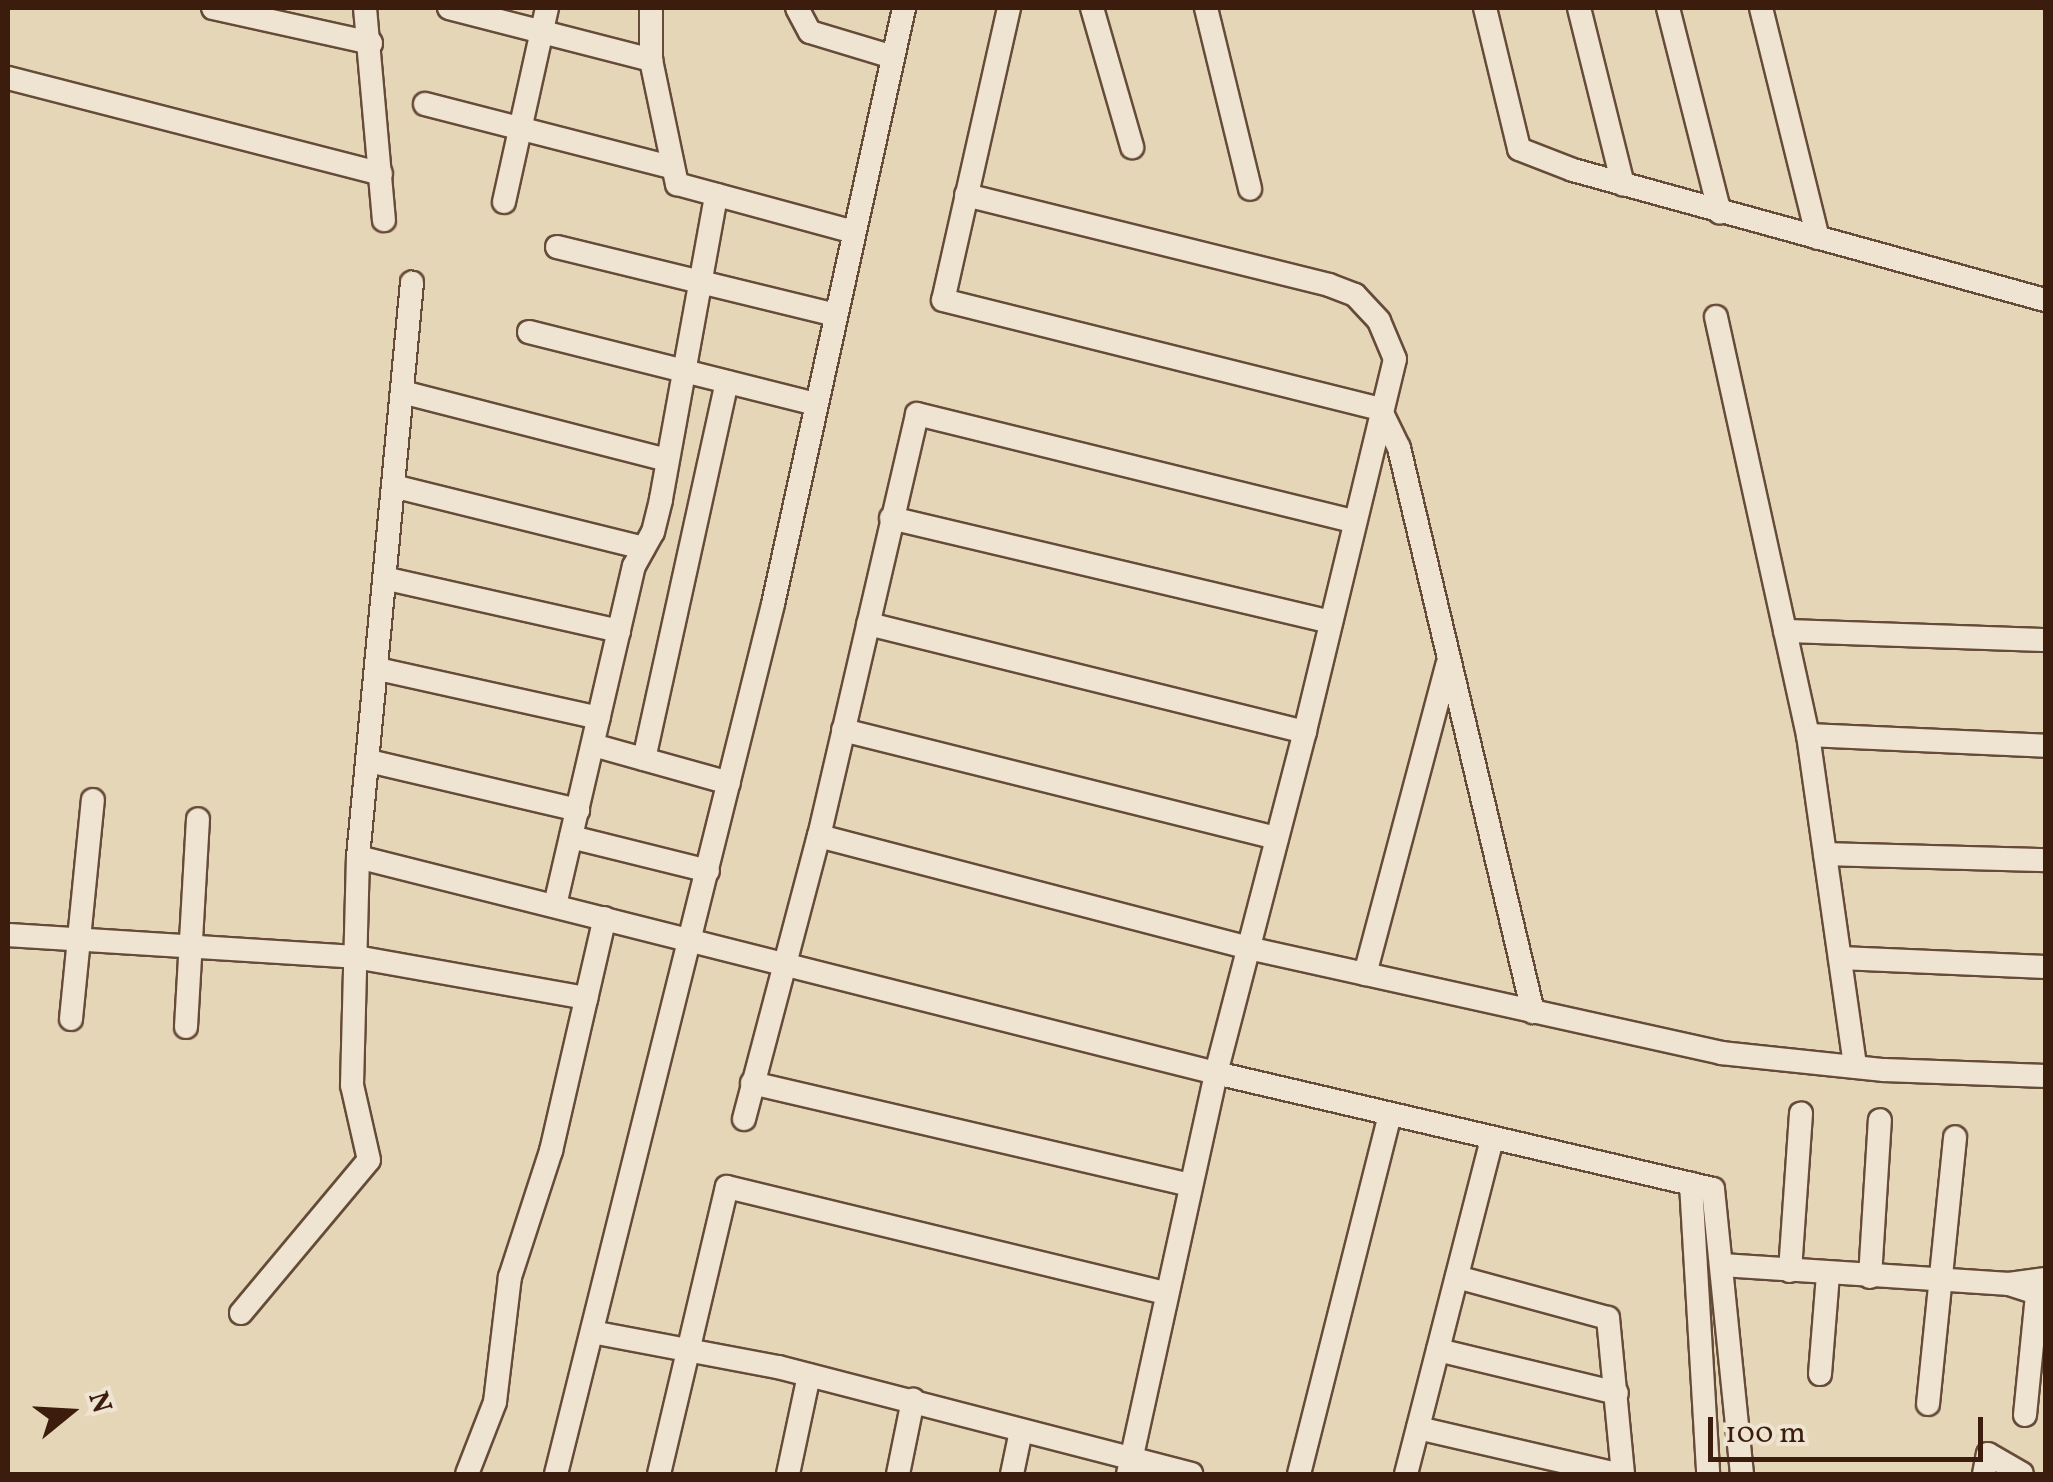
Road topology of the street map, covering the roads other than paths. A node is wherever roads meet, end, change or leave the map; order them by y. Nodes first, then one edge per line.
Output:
1 (213, 8) edge
2 (366, 8) edge
3 (449, 8) edge
4 (548, 8) edge
5 (651, 8) edge
6 (797, 8) edge
7 (816, 8) edge
8 (904, 8) edge
9 (1009, 8) edge
10 (1092, 8) edge
11 (1206, 8) edge
12 (1487, 8) edge
13 (1579, 8) edge
14 (1668, 8) edge
15 (1761, 8) edge
16 (542, 32) junction
17 (810, 32) junction
18 (371, 43) junction
19 (893, 57) junction
20 (651, 60) junction
21 (8, 78) edge
22 (425, 104) dead end
23 (520, 128) junction
24 (1132, 147) dead end
25 (670, 167) junction
26 (381, 174) junction
27 (1623, 184) junction
28 (1250, 188) dead end
29 (716, 195) junction
30 (966, 195) junction
31 (504, 202) dead end
32 (1720, 212) junction
33 (384, 220) dead end
34 (854, 232) junction
35 (1818, 238) junction
36 (556, 247) dead end
37 (412, 283) dead end
38 (698, 284) junction
39 (2046, 300) edge
40 (836, 315) junction
41 (1716, 316) dead end
42 (529, 332) dead end
43 (682, 371) junction
44 (726, 382) junction
45 (406, 393) junction
46 (816, 404) junction
47 (1380, 409) junction
48 (667, 460) junction
49 (397, 487) junction
50 (891, 518) junction
51 (1354, 520) junction
52 (644, 548) junction
53 (388, 578) junction
54 (1332, 622) junction
55 (868, 624) junction
56 (619, 631) junction
57 (1785, 631) junction
58 (2046, 640) edge
59 (1448, 661) junction
60 (378, 669) junction
61 (599, 718) junction
62 (843, 730) junction
63 (1304, 732) junction
64 (1808, 735) junction
65 (592, 745) junction
66 (2046, 746) edge
67 (644, 759) junction
68 (369, 761) junction
69 (730, 783) junction
70 (93, 800) dead end
71 (578, 810) junction
72 (198, 818) dead end
73 (819, 836) junction
74 (571, 838) junction
75 (1277, 838) junction
76 (1825, 854) junction
77 (358, 857) junction
78 (2046, 860) edge
79 (708, 870) junction
80 (555, 905) junction
81 (605, 918) junction
82 (8, 935) edge
83 (692, 940) junction
84 (78, 941) junction
85 (191, 947) junction
86 (1248, 948) junction
87 (356, 957) junction
88 (1840, 958) junction
89 (785, 963) junction
90 (2046, 966) edge
91 (1365, 974) junction
92 (586, 998) junction
93 (1534, 1012) junction
94 (71, 1019) dead end
95 (186, 1027) dead end
96 (1856, 1067) junction
97 (1216, 1073) junction
98 (2046, 1076) edge
99 (752, 1084) junction
100 (1800, 1113) dead end
101 (1390, 1114) junction
102 (744, 1119) dead end
103 (1880, 1120) dead end
104 (1955, 1137) dead end
105 (1492, 1138) junction
106 (1691, 1184) junction
107 (1190, 1185) junction
108 (1722, 1264) junction
109 (1790, 1270) junction
110 (1828, 1274) junction
111 (1457, 1276) junction
112 (1870, 1277) junction
113 (1942, 1281) junction
114 (2043, 1290) edge
115 (1165, 1292) junction
116 (242, 1313) dead end
117 (592, 1332) junction
118 (1438, 1350) junction
119 (688, 1352) junction
120 (1820, 1374) dead end
121 (809, 1375) junction
122 (1617, 1393) junction
123 (913, 1400) junction
124 (1928, 1404) dead end
125 (2025, 1415) dead end
126 (1418, 1428) junction
127 (1021, 1430) junction
128 (1129, 1468) edge
129 (467, 1474) edge
130 (556, 1474) edge
131 (659, 1474) edge
132 (788, 1474) edge
133 (898, 1474) edge
134 (1012, 1474) edge
135 (1191, 1474) edge
136 (1300, 1474) edge
137 (1406, 1474) edge
138 (1621, 1474) edge
139 (1708, 1474) edge
140 (1742, 1474) edge
141 (1984, 1474) edge
142 (2022, 1474) edge

1 - 18 street
2 - 18 street
3 - 16 street
4 - 16 street
5 - 20 street
6 - 17 street
7 - 17 street
8 - 19 street
9 - 30 street
10 - 24 street
11 - 28 street
12 - 27 street
13 - 27 street
14 - 32 street
15 - 35 street
16 - 20 street
16 - 23 street
17 - 19 street
18 - 26 street
19 - 34 street
20 - 25 street
21 - 26 street
22 - 23 street
23 - 25 street
23 - 31 street
25 - 29 street
26 - 33 street
27 - 32 street
29 - 34 street
29 - 38 street
30 - 47 street
30 - 47 street
32 - 35 street
34 - 40 street
35 - 39 street
36 - 38 street
37 - 45 street
38 - 40 street
38 - 43 street
40 - 46 street
41 - 57 street
42 - 43 street
43 - 44 street
43 - 48 street
44 - 46 street
44 - 67 street
45 - 48 street
45 - 49 street
46 - 69 street
47 - 51 street
47 - 59 street
48 - 52 street
49 - 52 street
49 - 53 street
50 - 51 street
50 - 54 street
50 - 55 street
51 - 54 street
52 - 56 street
53 - 56 street
53 - 60 street
54 - 63 street
55 - 62 street
55 - 63 street
56 - 61 street
57 - 58 street
57 - 64 street
59 - 91 street
59 - 93 street
60 - 61 street
60 - 68 street
61 - 65 street
62 - 73 street
62 - 75 street
63 - 75 street
64 - 66 street
64 - 76 street
65 - 67 street
65 - 71 street
67 - 69 street
68 - 71 street
68 - 77 street
69 - 79 street
70 - 84 street
71 - 74 street
72 - 85 street
73 - 86 street
73 - 89 street
74 - 79 street
74 - 80 street
75 - 86 street
76 - 78 street
76 - 88 street
77 - 80 street
77 - 87 street
79 - 83 street
80 - 81 street
81 - 83 street
81 - 92 street
82 - 84 street
83 - 89 street
83 - 117 street
84 - 85 street
84 - 94 street
85 - 87 street
85 - 95 street
86 - 91 street
86 - 97 street
87 - 92 street
87 - 116 street
88 - 90 street
88 - 96 street
89 - 97 street
89 - 99 street
91 - 93 street
92 - 129 street
93 - 96 street
96 - 98 street
97 - 101 street
97 - 107 street
99 - 102 street
99 - 107 street
100 - 109 street
101 - 105 street
101 - 136 street
103 - 112 street
104 - 113 street
105 - 106 street
105 - 111 street
106 - 108 street
106 - 139 street
107 - 115 street
108 - 109 street
108 - 140 street
109 - 110 street
110 - 112 street
110 - 120 street
111 - 118 street
111 - 122 street
112 - 113 street
113 - 114 street
113 - 124 street
114 - 125 street
115 - 119 street
115 - 128 street
117 - 119 street
117 - 130 street
118 - 122 street
118 - 126 street
119 - 121 street
119 - 131 street
121 - 123 street
121 - 132 street
122 - 138 street
123 - 127 street
123 - 133 street
126 - 137 street
126 - 138 street
127 - 128 street
127 - 134 street
128 - 135 street
141 - 142 street

